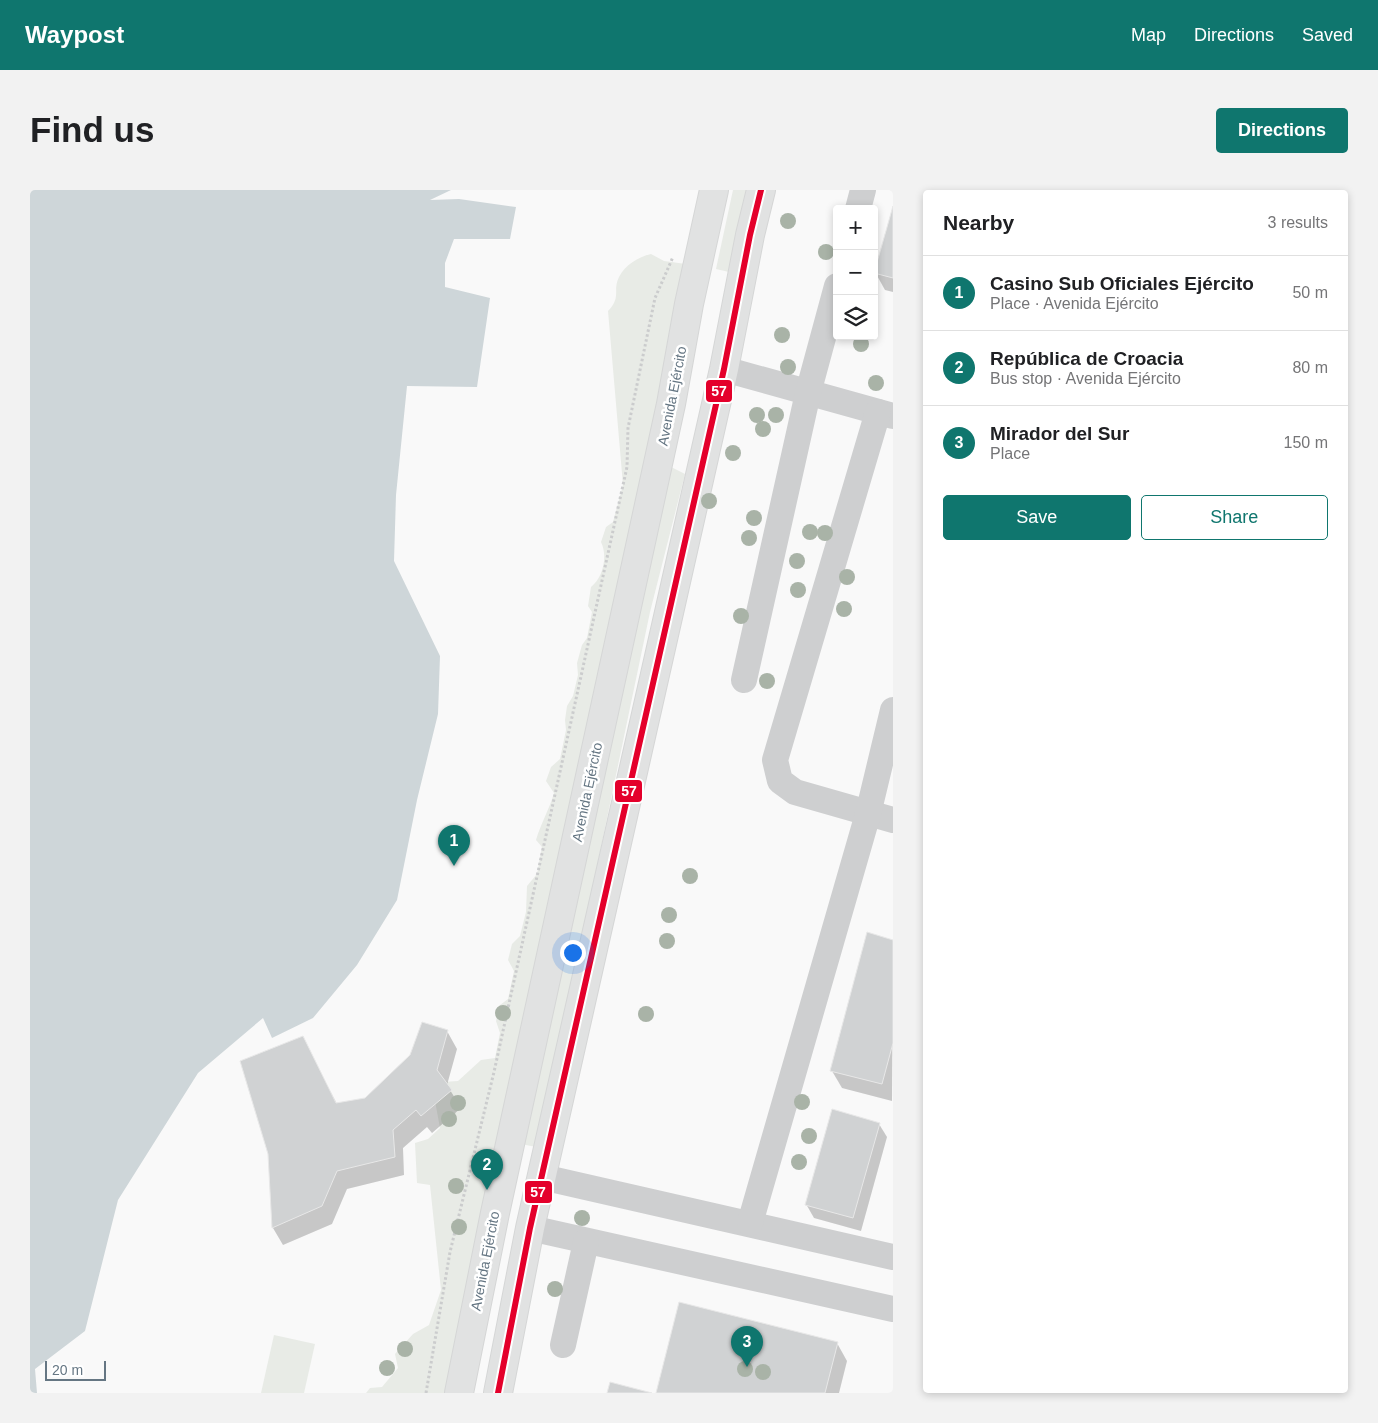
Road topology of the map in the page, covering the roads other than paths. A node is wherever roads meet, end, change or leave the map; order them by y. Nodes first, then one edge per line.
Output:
1 (714, 190) edge
2 (761, 190) edge
3 (863, 190) edge
4 (859, 205) edge
5 (835, 295) edge
6 (724, 369) junction
7 (808, 394) junction
8 (885, 414) edge
9 (744, 680) dead end
10 (893, 710) edge
11 (868, 814) junction
12 (893, 820) edge
13 (542, 1176) junction
14 (750, 1223) junction
15 (530, 1228) junction
16 (586, 1242) junction
17 (893, 1257) edge
18 (893, 1309) edge
19 (563, 1345) dead end
20 (459, 1392) edge
21 (498, 1393) edge

1 - 20 highway, Avenida Ejército
2 - 6 highway
3 - 4 lane
5 - 7 lane
6 - 7 lane
6 - 13 highway
7 - 8 lane
7 - 9 lane
8 - 11 lane
10 - 11 lane
11 - 12 lane
11 - 14 lane
13 - 14 lane
13 - 15 highway
14 - 17 lane
15 - 16 lane
15 - 21 highway
16 - 18 lane
16 - 19 lane

